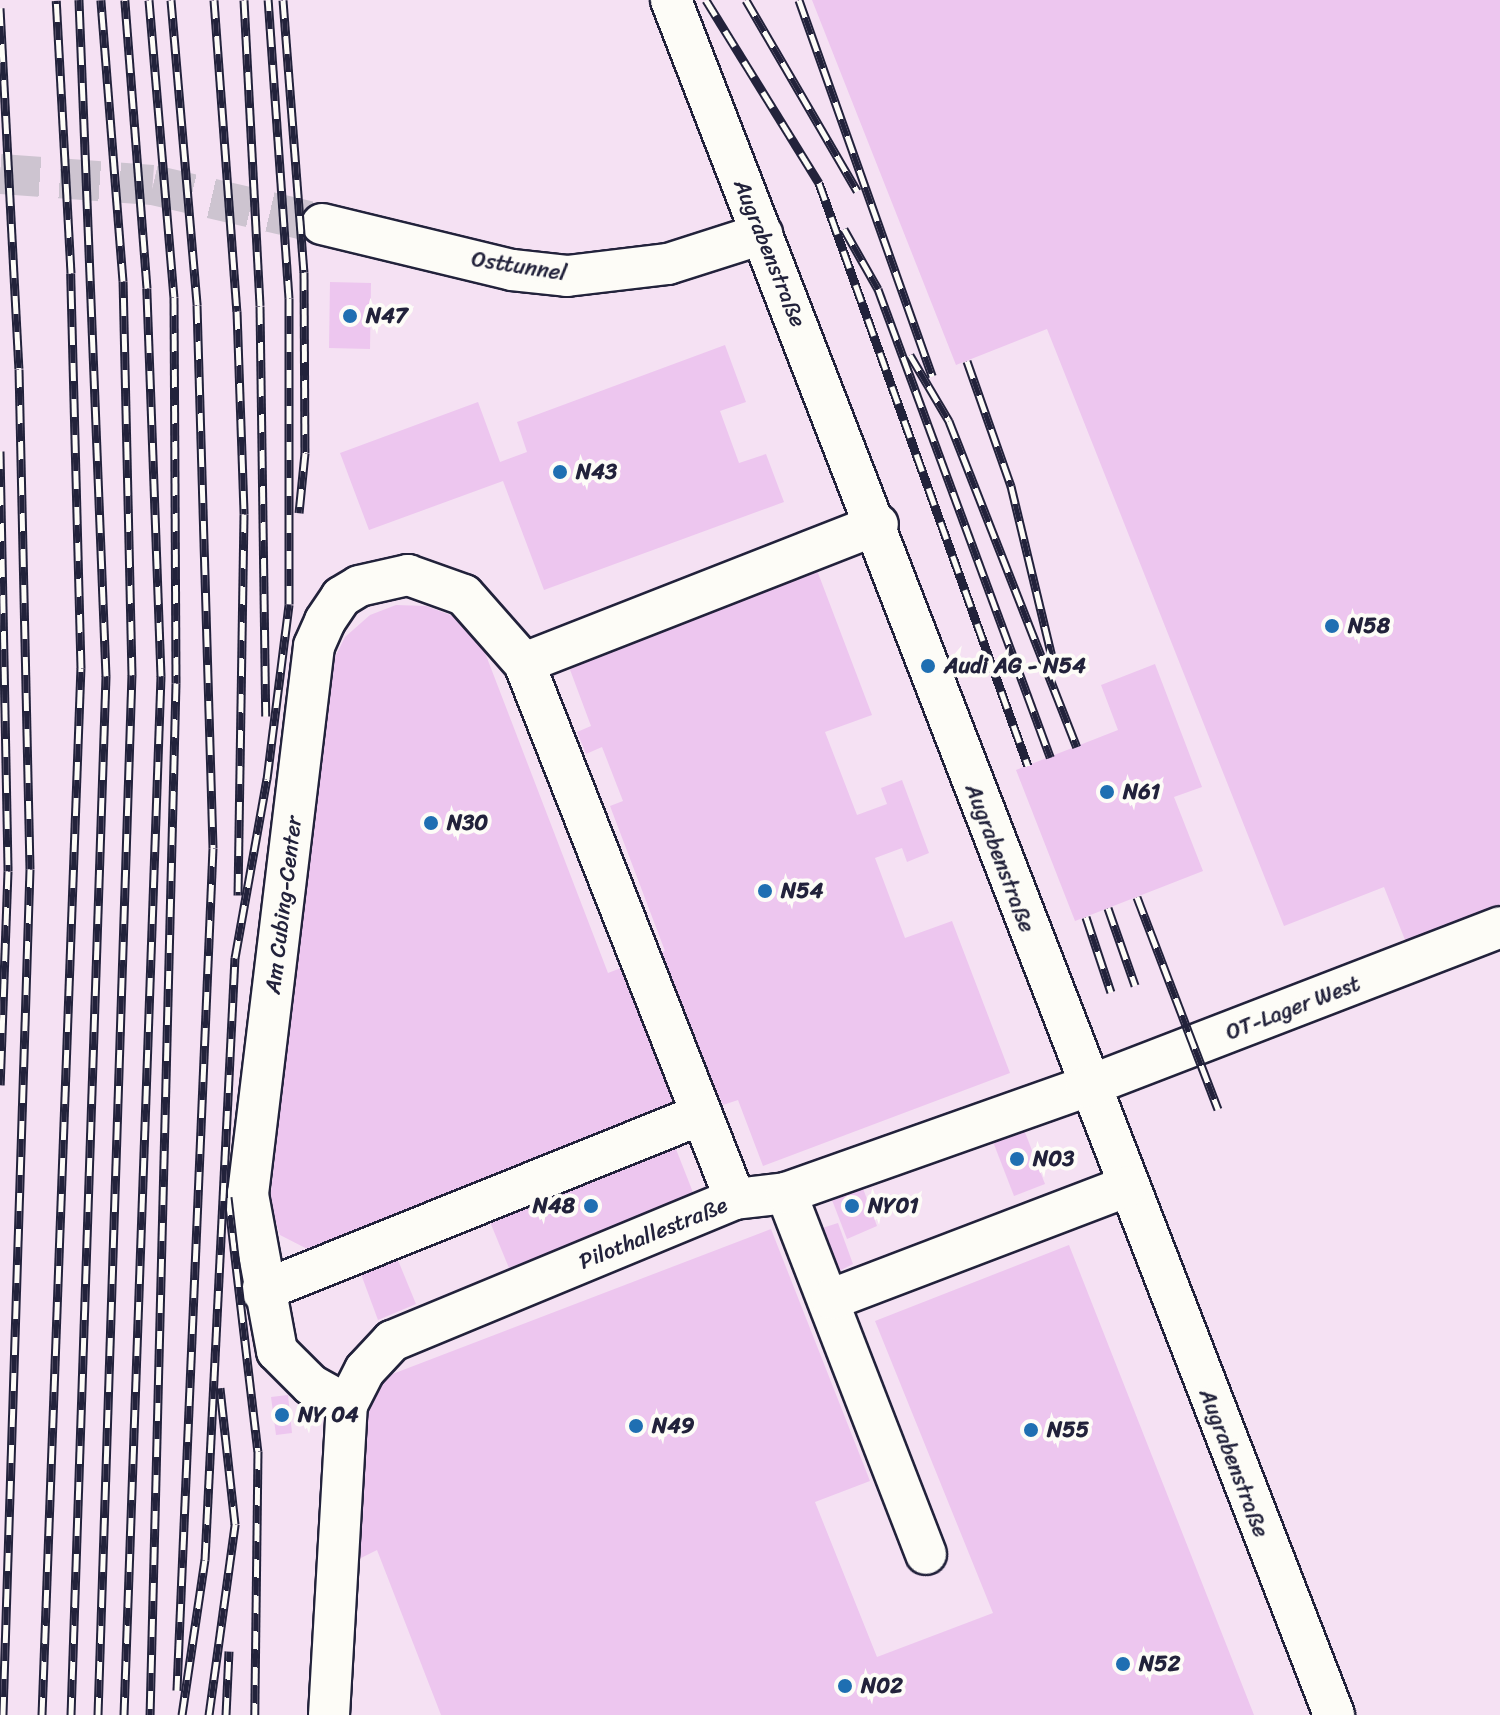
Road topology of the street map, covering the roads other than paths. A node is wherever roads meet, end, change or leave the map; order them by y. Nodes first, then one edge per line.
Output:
1 (673, 1) edge
2 (322, 224) tunnel mouth
3 (762, 234) junction
4 (878, 524) junction
5 (524, 663) junction
6 (1500, 927) edge
7 (1086, 1087) junction
8 (702, 1114) junction
9 (1126, 1187) junction
10 (786, 1193) junction
11 (735, 1199) junction
12 (262, 1291) junction
13 (832, 1299) junction
14 (347, 1405) junction
15 (926, 1554) dead end
16 (329, 1715) edge
17 (1334, 1715) edge

1 - 3 lane, Augrabenstraße
2 - 3 lane, Osttunnel
3 - 4 lane, Augrabenstraße
4 - 5 lane
4 - 7 lane, Augrabenstraße
5 - 8 lane, Am Cubing-Center
5 - 12 lane, Am Cubing-Center
6 - 7 lane, OT-Lager West
7 - 9 lane, Augrabenstraße
7 - 10 lane, Pilothallestraße
8 - 11 lane, Am Cubing-Center
8 - 12 lane
9 - 13 lane
9 - 17 lane, Augrabenstraße
10 - 11 lane, Pilothallestraße
10 - 13 lane
11 - 14 lane, Pilothallestraße
12 - 14 lane, Am Cubing-Center
13 - 15 lane
14 - 16 lane

